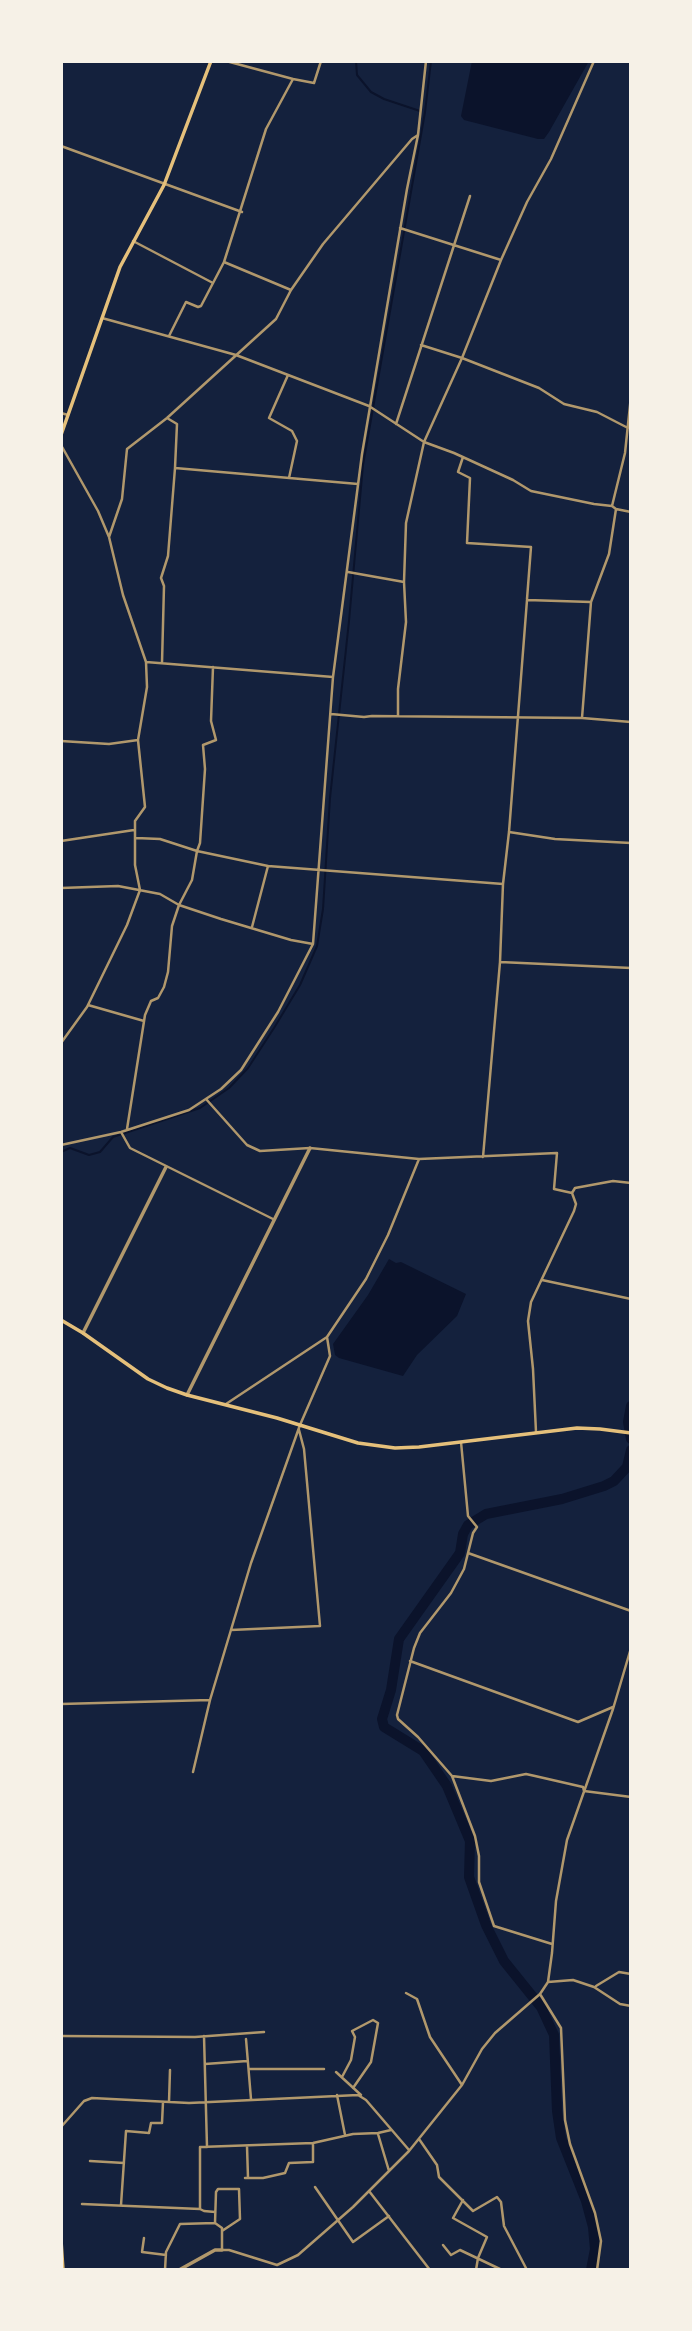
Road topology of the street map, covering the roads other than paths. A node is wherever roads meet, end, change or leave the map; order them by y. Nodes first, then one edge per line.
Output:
1 (211, 61) edge
2 (226, 61) edge
3 (321, 61) edge
4 (426, 61) edge
5 (594, 61) edge
6 (293, 79) junction
7 (418, 135) junction
8 (61, 145) edge
9 (164, 185) junction
10 (470, 196) dead end
11 (242, 212) junction
12 (400, 229) junction
13 (133, 242) junction
14 (454, 245) junction
15 (501, 260) junction
16 (224, 262) junction
17 (213, 283) junction
18 (291, 290) junction
19 (102, 318) junction
20 (169, 336) junction
21 (421, 345) junction
22 (236, 355) junction
23 (463, 358) junction
24 (288, 375) junction
25 (631, 396) edge
26 (369, 406) junction
27 (61, 413) edge
28 (68, 415) junction
29 (167, 418) junction
30 (396, 424) junction
31 (628, 428) junction
32 (61, 435) edge
33 (424, 442) junction
34 (61, 445) edge
35 (463, 457) junction
36 (175, 468) junction
37 (289, 478) junction
38 (358, 484) junction
39 (614, 507) junction
40 (631, 512) edge
41 (109, 537) junction
42 (347, 572) junction
43 (404, 582) junction
44 (527, 600) junction
45 (591, 602) junction
46 (146, 662) junction
47 (162, 663) junction
48 (213, 667) junction
49 (333, 677) junction
50 (331, 714) junction
51 (398, 716) junction
52 (517, 718) junction
53 (582, 718) junction
54 (631, 722) edge
55 (138, 740) junction
56 (61, 741) edge
57 (135, 830) junction
58 (509, 832) junction
59 (135, 838) junction
60 (61, 841) edge
61 (631, 843) edge
62 (197, 851) junction
63 (268, 866) junction
64 (318, 870) junction
65 (503, 884) junction
66 (61, 888) edge
67 (140, 890) junction
68 (179, 905) junction
69 (252, 928) junction
70 (313, 944) junction
71 (500, 962) junction
72 (631, 968) edge
73 (88, 1005) junction
74 (144, 1021) junction
75 (61, 1043) edge
76 (206, 1099) junction
77 (127, 1129) junction
78 (121, 1132) junction
79 (61, 1145) edge
80 (310, 1148) junction
81 (483, 1157) junction
82 (419, 1159) junction
83 (166, 1167) junction
84 (631, 1183) edge
85 (572, 1193) junction
86 (275, 1220) junction
87 (541, 1280) junction
88 (631, 1299) edge
89 (61, 1320) edge
90 (83, 1333) junction
91 (327, 1337) junction
92 (187, 1395) junction
93 (225, 1405) junction
94 (300, 1427) junction
95 (536, 1432) junction
96 (628, 1433) edge
97 (461, 1442) junction
98 (468, 1553) junction
99 (631, 1611) edge
100 (231, 1630) junction
101 (631, 1648) edge
102 (410, 1661) junction
103 (210, 1700) junction
104 (61, 1704) edge
105 (612, 1707) junction
106 (193, 1772) dead end
107 (452, 1776) junction
108 (584, 1791) junction
109 (631, 1797) edge
110 (552, 1944) junction
111 (631, 1974) edge
112 (548, 1982) junction
113 (594, 1987) junction
114 (406, 1993) dead end
115 (540, 1994) junction
116 (631, 2006) edge
117 (264, 2032) dead end
118 (61, 2036) edge
119 (204, 2036) junction
120 (246, 2039) dead end
121 (248, 2061) junction
122 (205, 2064) junction
123 (249, 2069) junction
124 (324, 2069) dead end
125 (170, 2070) dead end
126 (336, 2072) dead end
127 (342, 2077) junction
128 (462, 2085) junction
129 (353, 2088) junction
130 (337, 2095) junction
131 (361, 2095) junction
132 (251, 2099) junction
133 (163, 2102) junction
134 (169, 2102) junction
135 (205, 2102) junction
136 (61, 2127) edge
137 (391, 2130) junction
138 (378, 2133) junction
139 (345, 2135) junction
140 (419, 2138) junction
141 (313, 2143) junction
142 (247, 2145) junction
143 (207, 2147) junction
144 (409, 2151) junction
145 (90, 2161) dead end
146 (124, 2163) junction
147 (390, 2171) junction
148 (239, 2182) dead end
149 (315, 2187) dead end
150 (239, 2189) junction
151 (369, 2191) junction
152 (463, 2200) junction
153 (82, 2204) dead end
154 (121, 2205) junction
155 (200, 2209) junction
156 (215, 2212) junction
157 (389, 2216) junction
158 (339, 2220) junction
159 (215, 2223) junction
160 (222, 2231) junction
161 (144, 2238) dead end
162 (61, 2239) edge
163 (443, 2245) dead end
164 (222, 2250) junction
165 (166, 2255) junction
166 (478, 2258) junction
167 (62, 2270) edge
168 (165, 2270) edge
169 (179, 2270) edge
170 (430, 2270) edge
171 (476, 2270) edge
172 (502, 2270) edge
173 (527, 2270) edge
174 (597, 2270) edge

1 - 9 main road
2 - 6 street
3 - 6 street
4 - 7 street
5 - 15 street
6 - 11 street
7 - 12 street
7 - 18 street
8 - 9 street
9 - 11 street
9 - 13 main road
10 - 14 street
11 - 16 street
12 - 14 street
12 - 26 street
13 - 17 street
13 - 19 main road
14 - 15 street
14 - 21 street
15 - 23 street
16 - 17 street
16 - 18 street
17 - 20 street
18 - 22 street
19 - 20 street
19 - 28 main road
20 - 22 street
21 - 23 street
21 - 30 street
22 - 24 street
22 - 29 street
23 - 31 street
23 - 33 street
24 - 26 street
24 - 37 street
25 - 31 street
26 - 30 street
26 - 38 street
27 - 28 street
28 - 32 main road
29 - 36 street
29 - 41 street
30 - 33 street
31 - 39 street
33 - 35 street
33 - 43 street
34 - 41 street
35 - 39 street
35 - 44 street
36 - 37 street
36 - 47 street
37 - 38 street
38 - 42 street
39 - 40 street
39 - 45 street
41 - 46 street
42 - 43 street
42 - 49 street
43 - 51 street
44 - 45 street
44 - 52 street
45 - 53 street
46 - 47 street
46 - 55 street
47 - 48 street
48 - 49 street
48 - 62 street
49 - 50 street
50 - 51 street
50 - 64 street
51 - 52 street
52 - 53 street
52 - 58 street
53 - 54 street
55 - 56 street
55 - 57 street
57 - 59 street
57 - 60 street
58 - 61 street
58 - 65 street
59 - 62 street
59 - 67 street
62 - 63 street
62 - 68 street
63 - 64 street
63 - 69 street
64 - 65 street
64 - 70 street
65 - 71 street
66 - 67 street
67 - 68 street
67 - 73 street
68 - 69 street
68 - 74 street
69 - 70 street
70 - 76 street
71 - 72 street
71 - 81 street
73 - 74 street
73 - 75 street
74 - 77 street
76 - 77 street
76 - 80 street
77 - 78 street
78 - 79 street
78 - 83 street
80 - 82 street
80 - 86 street
81 - 82 street
81 - 85 street
82 - 91 street
83 - 86 street
83 - 90 street
84 - 85 street
85 - 87 street
86 - 92 street
87 - 88 street
87 - 95 street
89 - 90 main road
90 - 92 main road
91 - 93 street
91 - 94 street
92 - 93 main road
93 - 94 main road
94 - 97 main road
94 - 100 street
94 - 100 street
95 - 96 main road
95 - 97 main road
97 - 98 street
98 - 99 street
98 - 102 street
100 - 103 street
101 - 105 street
102 - 105 street
102 - 107 street
103 - 104 street
103 - 106 street
105 - 108 street
107 - 108 street
107 - 110 street
108 - 109 street
108 - 110 street
110 - 112 street
111 - 113 street
112 - 113 street
112 - 115 street
113 - 116 street
114 - 128 street
115 - 128 street
115 - 174 street
117 - 119 street
118 - 119 street
119 - 122 street
120 - 121 street
121 - 122 street
121 - 123 street
122 - 135 street
123 - 124 street
123 - 132 street
125 - 134 street
126 - 127 street
127 - 129 street
127 - 129 street
128 - 140 street
129 - 131 street
130 - 131 street
130 - 132 street
130 - 139 street
131 - 137 street
132 - 135 street
133 - 134 street
133 - 136 street
133 - 146 street
134 - 135 street
135 - 143 street
137 - 138 street
137 - 144 street
138 - 139 street
138 - 147 street
139 - 141 street
140 - 144 street
140 - 152 street
141 - 142 street
141 - 142 street
142 - 143 street
143 - 155 street
144 - 147 street
145 - 146 street
146 - 154 street
147 - 151 street
148 - 150 street
149 - 158 street
150 - 156 street
150 - 160 street
151 - 157 street
151 - 158 street
152 - 166 street
152 - 173 street
153 - 154 street
154 - 155 street
155 - 156 street
156 - 159 street
157 - 158 street
157 - 170 street
158 - 164 street
159 - 160 street
159 - 165 street
160 - 164 street
161 - 165 street
162 - 167 main road
163 - 166 street
164 - 169 street
165 - 168 street
166 - 171 street
166 - 172 street

